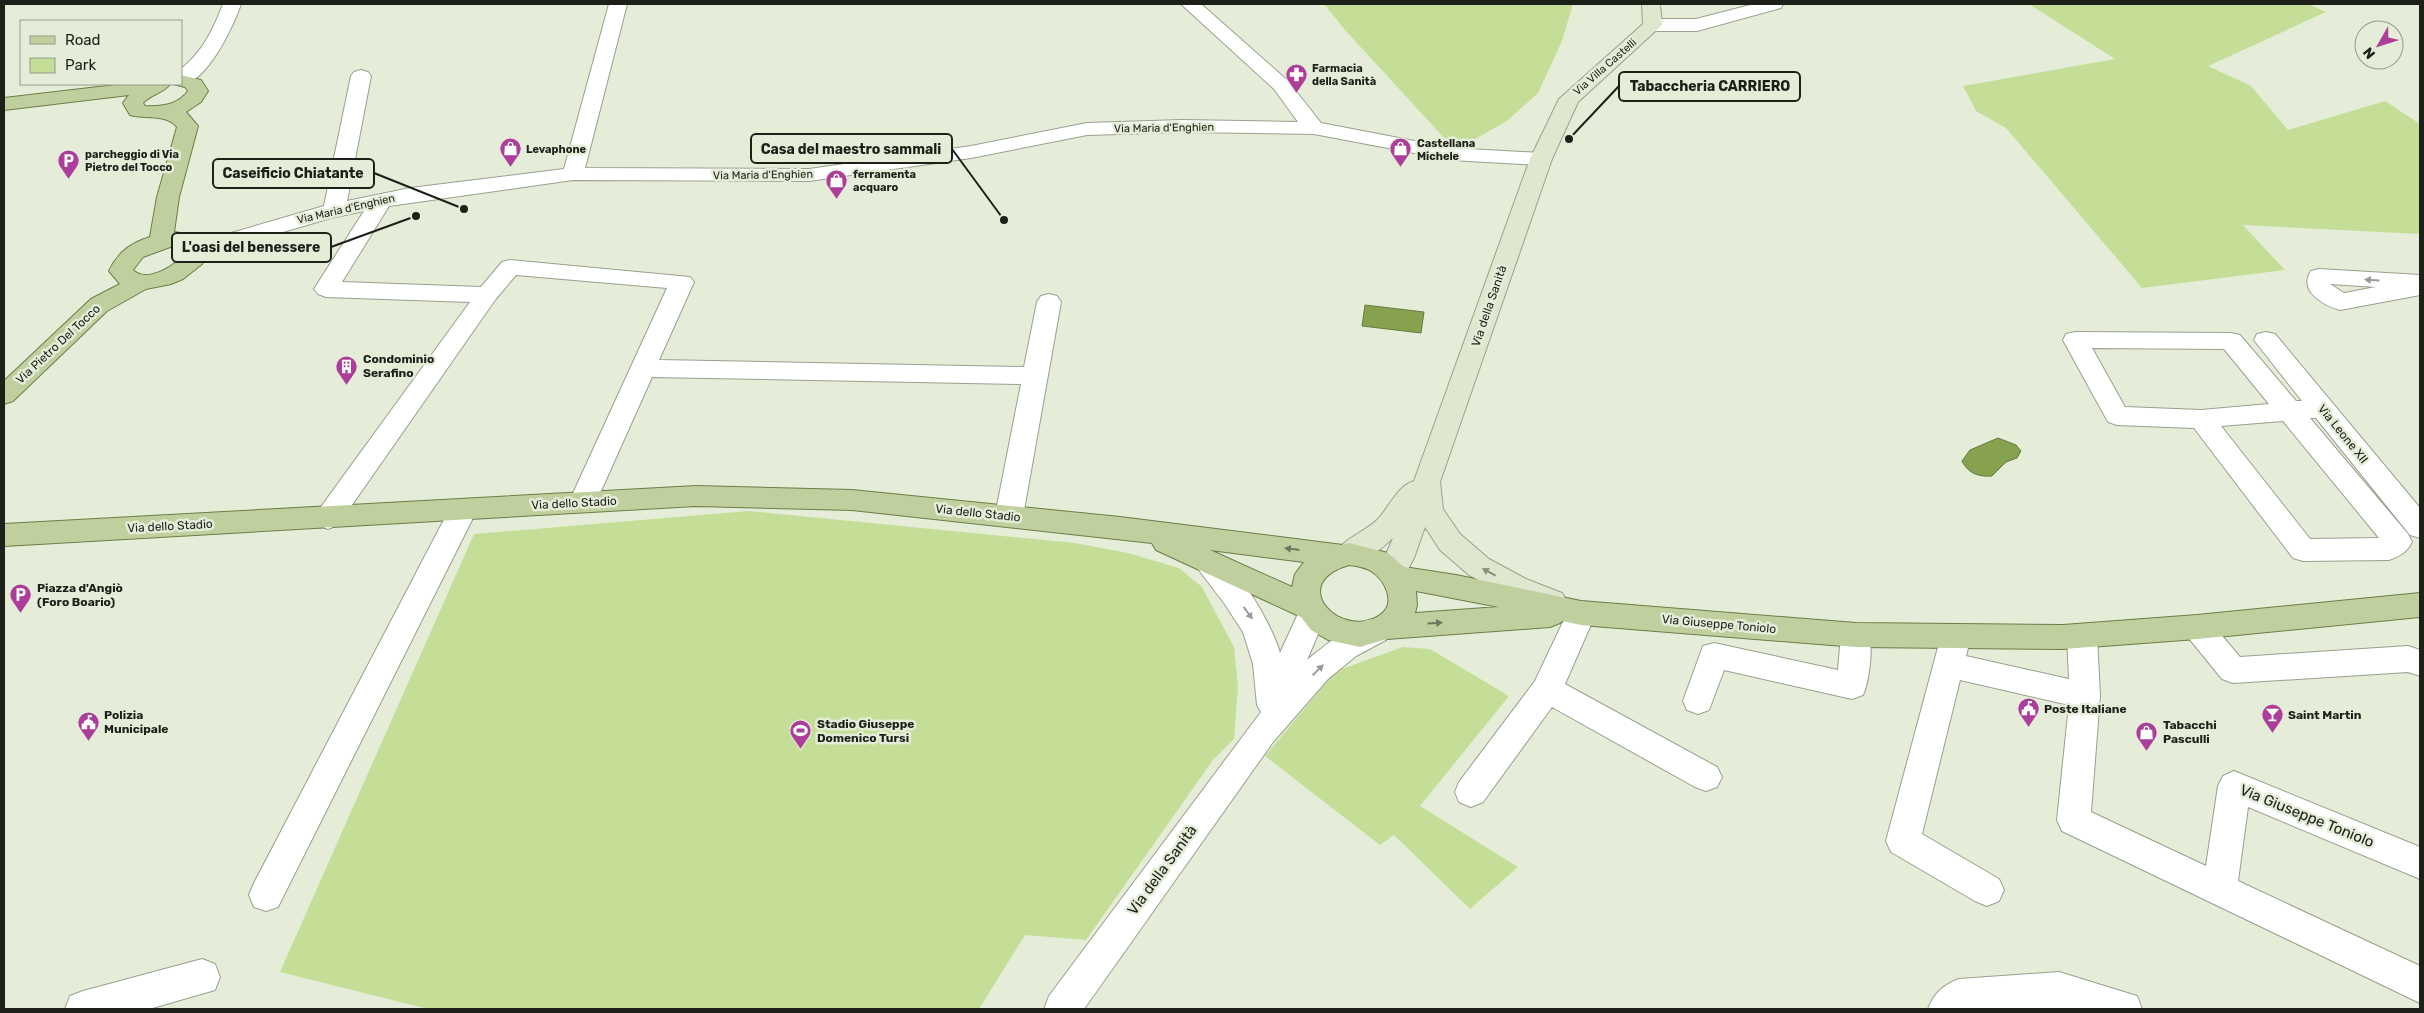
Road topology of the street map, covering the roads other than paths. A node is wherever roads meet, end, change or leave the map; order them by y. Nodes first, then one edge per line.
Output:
1 (232, 4) edge
2 (618, 4) edge
3 (1190, 4) edge
4 (1650, 4) edge
5 (1774, 4) edge
6 (1653, 26) junction
7 (361, 76) dead end
8 (182, 79) edge
9 (182, 80) edge
10 (155, 85) edge
11 (159, 85) edge
12 (91, 95) junction
13 (7, 104) edge
14 (134, 107) junction
15 (163, 112) junction
16 (1314, 128) junction
17 (1541, 158) junction
18 (573, 174) junction
19 (381, 201) junction
20 (334, 210) junction
21 (161, 241) junction
22 (198, 250) junction
23 (140, 282) junction
24 (2420, 283) edge
25 (2420, 287) edge
26 (487, 295) junction
27 (1049, 302) dead end
28 (2266, 340) dead end
29 (644, 368) junction
30 (1036, 376) junction
31 (4, 395) edge
32 (2322, 408) junction
33 (2289, 411) junction
34 (2201, 419) junction
35 (1437, 454) junction
36 (1427, 482) junction
37 (583, 502) junction
38 (463, 510) junction
39 (1009, 516) junction
40 (328, 518) junction
41 (2420, 527) edge
42 (1144, 531) junction
43 (4, 535) edge
44 (1345, 555) junction
45 (1206, 561) junction
46 (1395, 574) junction
47 (2420, 605) edge
48 (1311, 611) junction
49 (1582, 613) junction
50 (2197, 627) junction
51 (1381, 629) junction
52 (1856, 635) junction
53 (2082, 636) junction
54 (1952, 650) junction
55 (2420, 663) edge
56 (1547, 689) junction
57 (2085, 696) junction
58 (1698, 701) dead end
59 (1268, 719) junction
60 (1706, 777) dead end
61 (1470, 792) dead end
62 (2420, 863) edge
63 (2220, 889) junction
64 (1987, 890) dead end
65 (266, 896) dead end
66 (202, 976) dead end
67 (2420, 985) edge
68 (84, 1009) edge
69 (1062, 1009) edge
70 (1946, 1009) edge
71 (2124, 1009) edge

1 - 8 street
2 - 18 street
3 - 16 street
4 - 6 main road
5 - 6 street
6 - 17 main road, Via Villa Castelli
7 - 20 street
9 - 15 main road
10 - 12 main road
11 - 14 main road
12 - 13 main road
12 - 14 main road
14 - 15 main road
15 - 21 main road
16 - 17 street, Via Maria d'Enghien
16 - 18 street, Via Maria d'Enghien
17 - 35 main road, Via della Sanità
18 - 19 street, Via Maria d'Enghien
19 - 20 street, Via Maria d'Enghien
19 - 26 street
20 - 22 street, Via Maria d'Enghien
21 - 22 main road
21 - 23 main road
22 - 23 main road, Via Pietro Del Tocco
23 - 31 main road, Via Pietro Del Tocco
24 -> 25 street
26 - 29 street
26 - 40 street
27 - 30 street
28 - 32 street, Via Leone XII
29 - 30 street
29 - 37 street
30 - 39 street
32 - 33 street
32 - 41 street, Via Leone XII
33 - 34 street
33 - 34 street
33 - 34 street
35 - 36 main road, Via della Sanità
35 - 44 main road, Via della Sanità
36 - 46 main road, Via della Sanità
49 -> 36 main road
37 - 38 main road, Via dello Stadio
37 - 39 main road, Via dello Stadio
38 - 40 main road, Via dello Stadio
38 - 65 street
39 - 42 main road, Via dello Stadio
40 - 43 main road, Via dello Stadio
44 -> 42 main road, Via dello Stadio
42 - 45 main road, Via dello Stadio
44 - 46 main road
44 - 48 main road
45 - 48 main road, Via dello Stadio
45 -> 59 street, Via dello Stadio
46 - 49 main road, Via Giuseppe Toniolo
46 - 51 main road
47 - 50 main road, Via Giuseppe Toniolo
48 - 51 main road
48 - 59 street, Via della Sanità
51 -> 49 main road, Via Giuseppe Toniolo
49 - 52 main road, Via Giuseppe Toniolo
49 - 56 street
50 - 53 main road, Via Giuseppe Toniolo
50 - 55 street
59 -> 51 street, Via della Sanità
52 - 54 main road, Via Giuseppe Toniolo
52 - 58 street
53 - 54 main road, Via Giuseppe Toniolo
53 - 57 street
54 - 57 street, Via Giuseppe Toniolo
54 - 64 street
56 - 60 street
56 - 61 street
57 - 63 street
59 - 69 street, Via della Sanità
62 - 63 street, Via Giuseppe Toniolo
63 - 67 street
66 - 68 street
70 - 71 street

